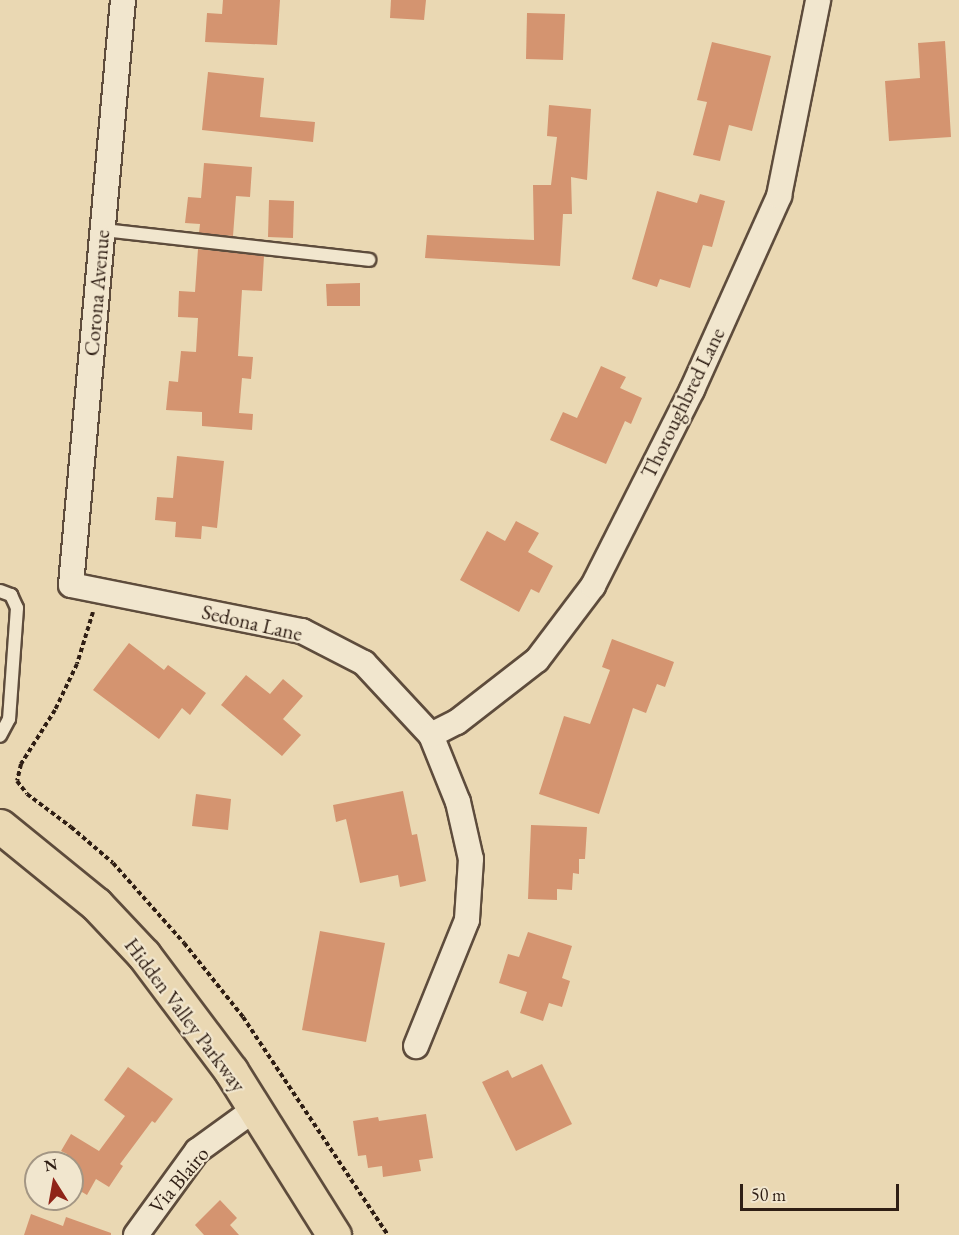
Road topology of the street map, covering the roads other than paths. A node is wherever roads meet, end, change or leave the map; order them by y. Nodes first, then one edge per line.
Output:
1 (123, 0) edge
2 (818, 0) edge
3 (103, 230) junction
4 (369, 260) dead end
5 (70, 585) joint
6 (0, 591) edge
7 (431, 735) junction
8 (0, 736) edge
9 (0, 826) edge
10 (416, 1046) dead end
11 (255, 1109) junction
12 (136, 1235) edge
13 (334, 1235) edge

1 - 3 street, Corona Avenue
2 - 7 street, Thoroughbred Lane
3 - 4 lane
3 - 5 street, Corona Avenue
5 - 7 street, Sedona Lane
6 - 8 lane
7 - 10 street, Sedona Lane
9 - 11 main road, Hidden Valley Parkway
11 - 12 street, Via Blairo
11 - 13 main road, Hidden Valley Parkway

